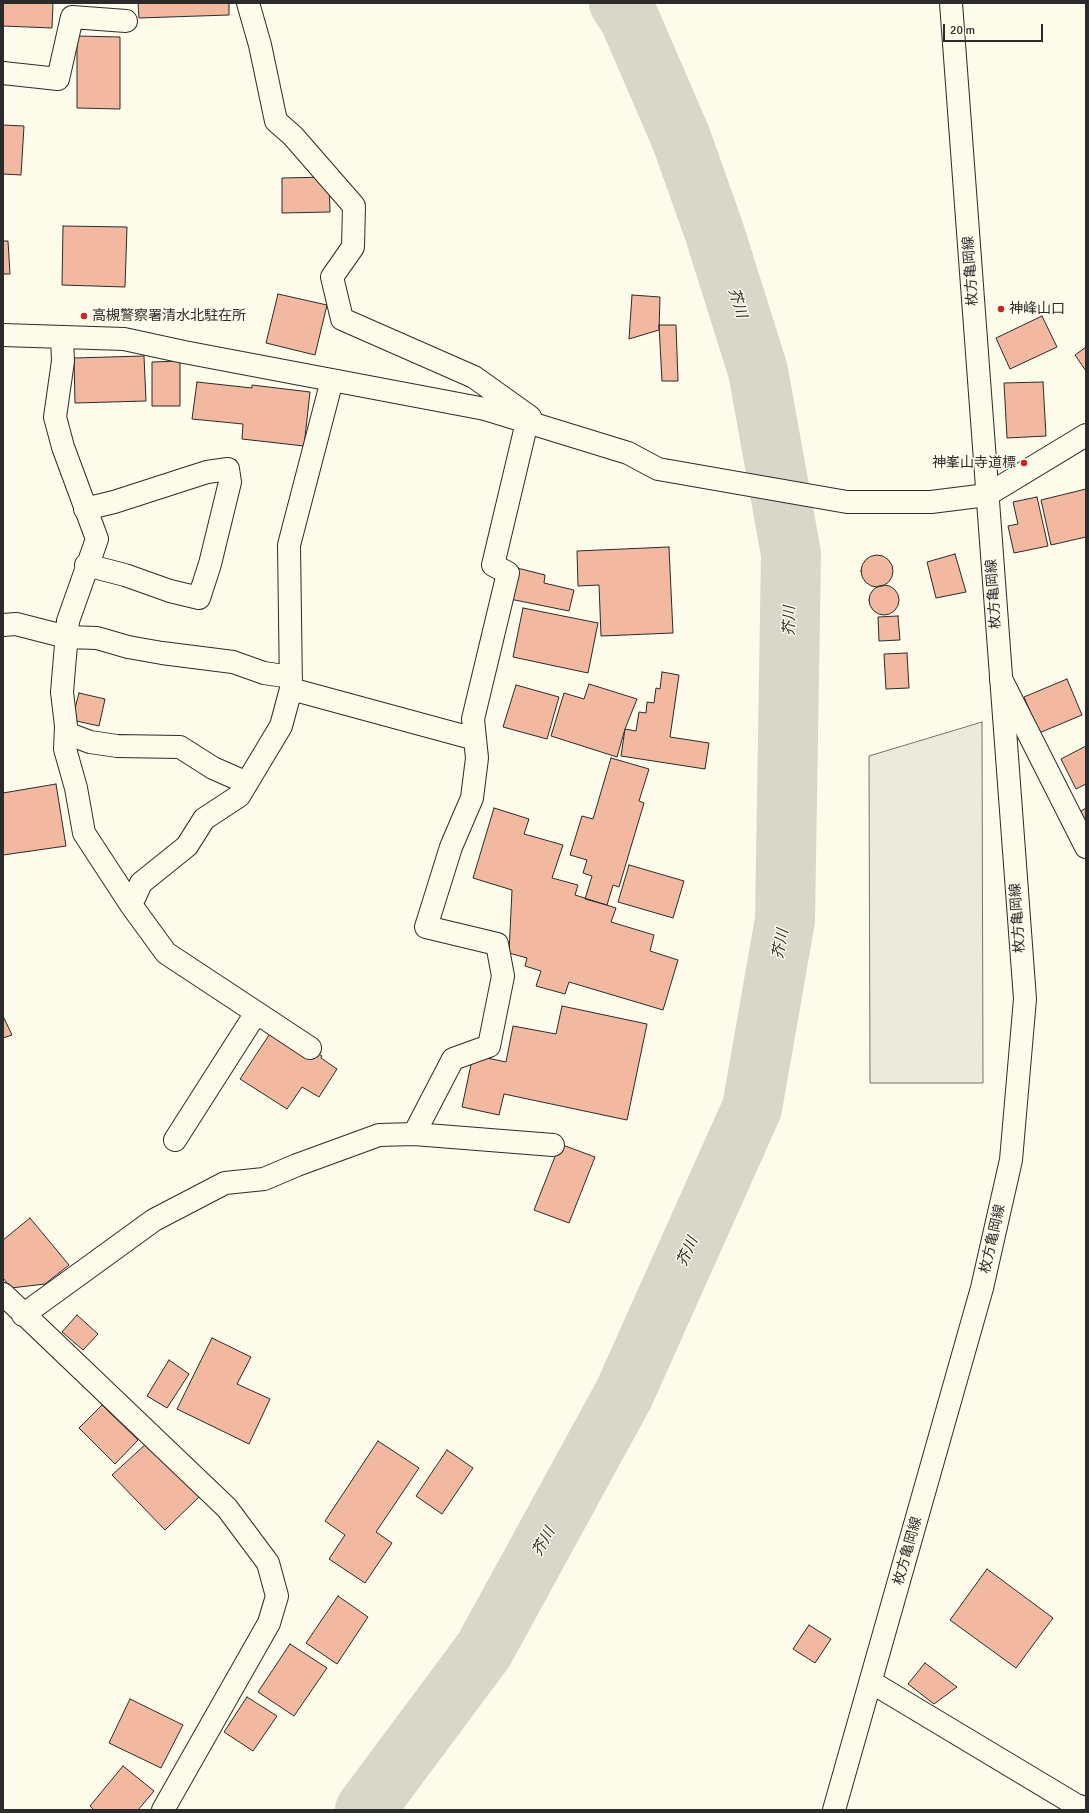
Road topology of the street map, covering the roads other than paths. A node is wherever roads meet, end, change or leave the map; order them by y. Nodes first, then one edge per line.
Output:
1 (248, 3) edge
2 (951, 3) edge
3 (126, 20) dead end
4 (3, 73) edge
5 (3, 335) edge
6 (62, 337) junction
7 (332, 380) junction
8 (536, 425) junction
9 (1086, 435) edge
10 (987, 496) junction
11 (86, 509) junction
12 (86, 565) junction
13 (3, 625) edge
14 (67, 636) junction
15 (1001, 679) junction
16 (291, 683) junction
17 (66, 733) junction
18 (475, 740) junction
19 (247, 783) junction
20 (1086, 847) edge
21 (131, 905) junction
22 (256, 1013) junction
23 (310, 1048) dead end
24 (414, 1134) junction
25 (175, 1140) dead end
26 (553, 1145) dead end
27 (3, 1294) edge
28 (23, 1315) junction
29 (871, 1682) junction
30 (1086, 1808) edge
31 (162, 1810) edge
32 (834, 1810) edge

1 - 8 street
2 - 10 street, 枚方亀岡線
3 - 4 street
5 - 6 street
6 - 7 street
6 - 11 street
7 - 8 street
7 - 16 street
8 - 10 street
8 - 18 street
9 - 10 street
10 - 15 street, 枚方亀岡線
11 - 12 street
11 - 12 street
12 - 14 street
13 - 14 street
14 - 16 street
14 - 17 street
15 - 20 street
15 - 29 street, 枚方亀岡線
16 - 18 street
16 - 19 street
17 - 19 street
17 - 21 street
18 - 24 street
19 - 21 street
21 - 22 street
22 - 23 street
22 - 25 street
24 - 26 street
24 - 28 street
27 - 28 street
28 - 31 street
29 - 30 street
29 - 32 street, 枚方亀岡線

